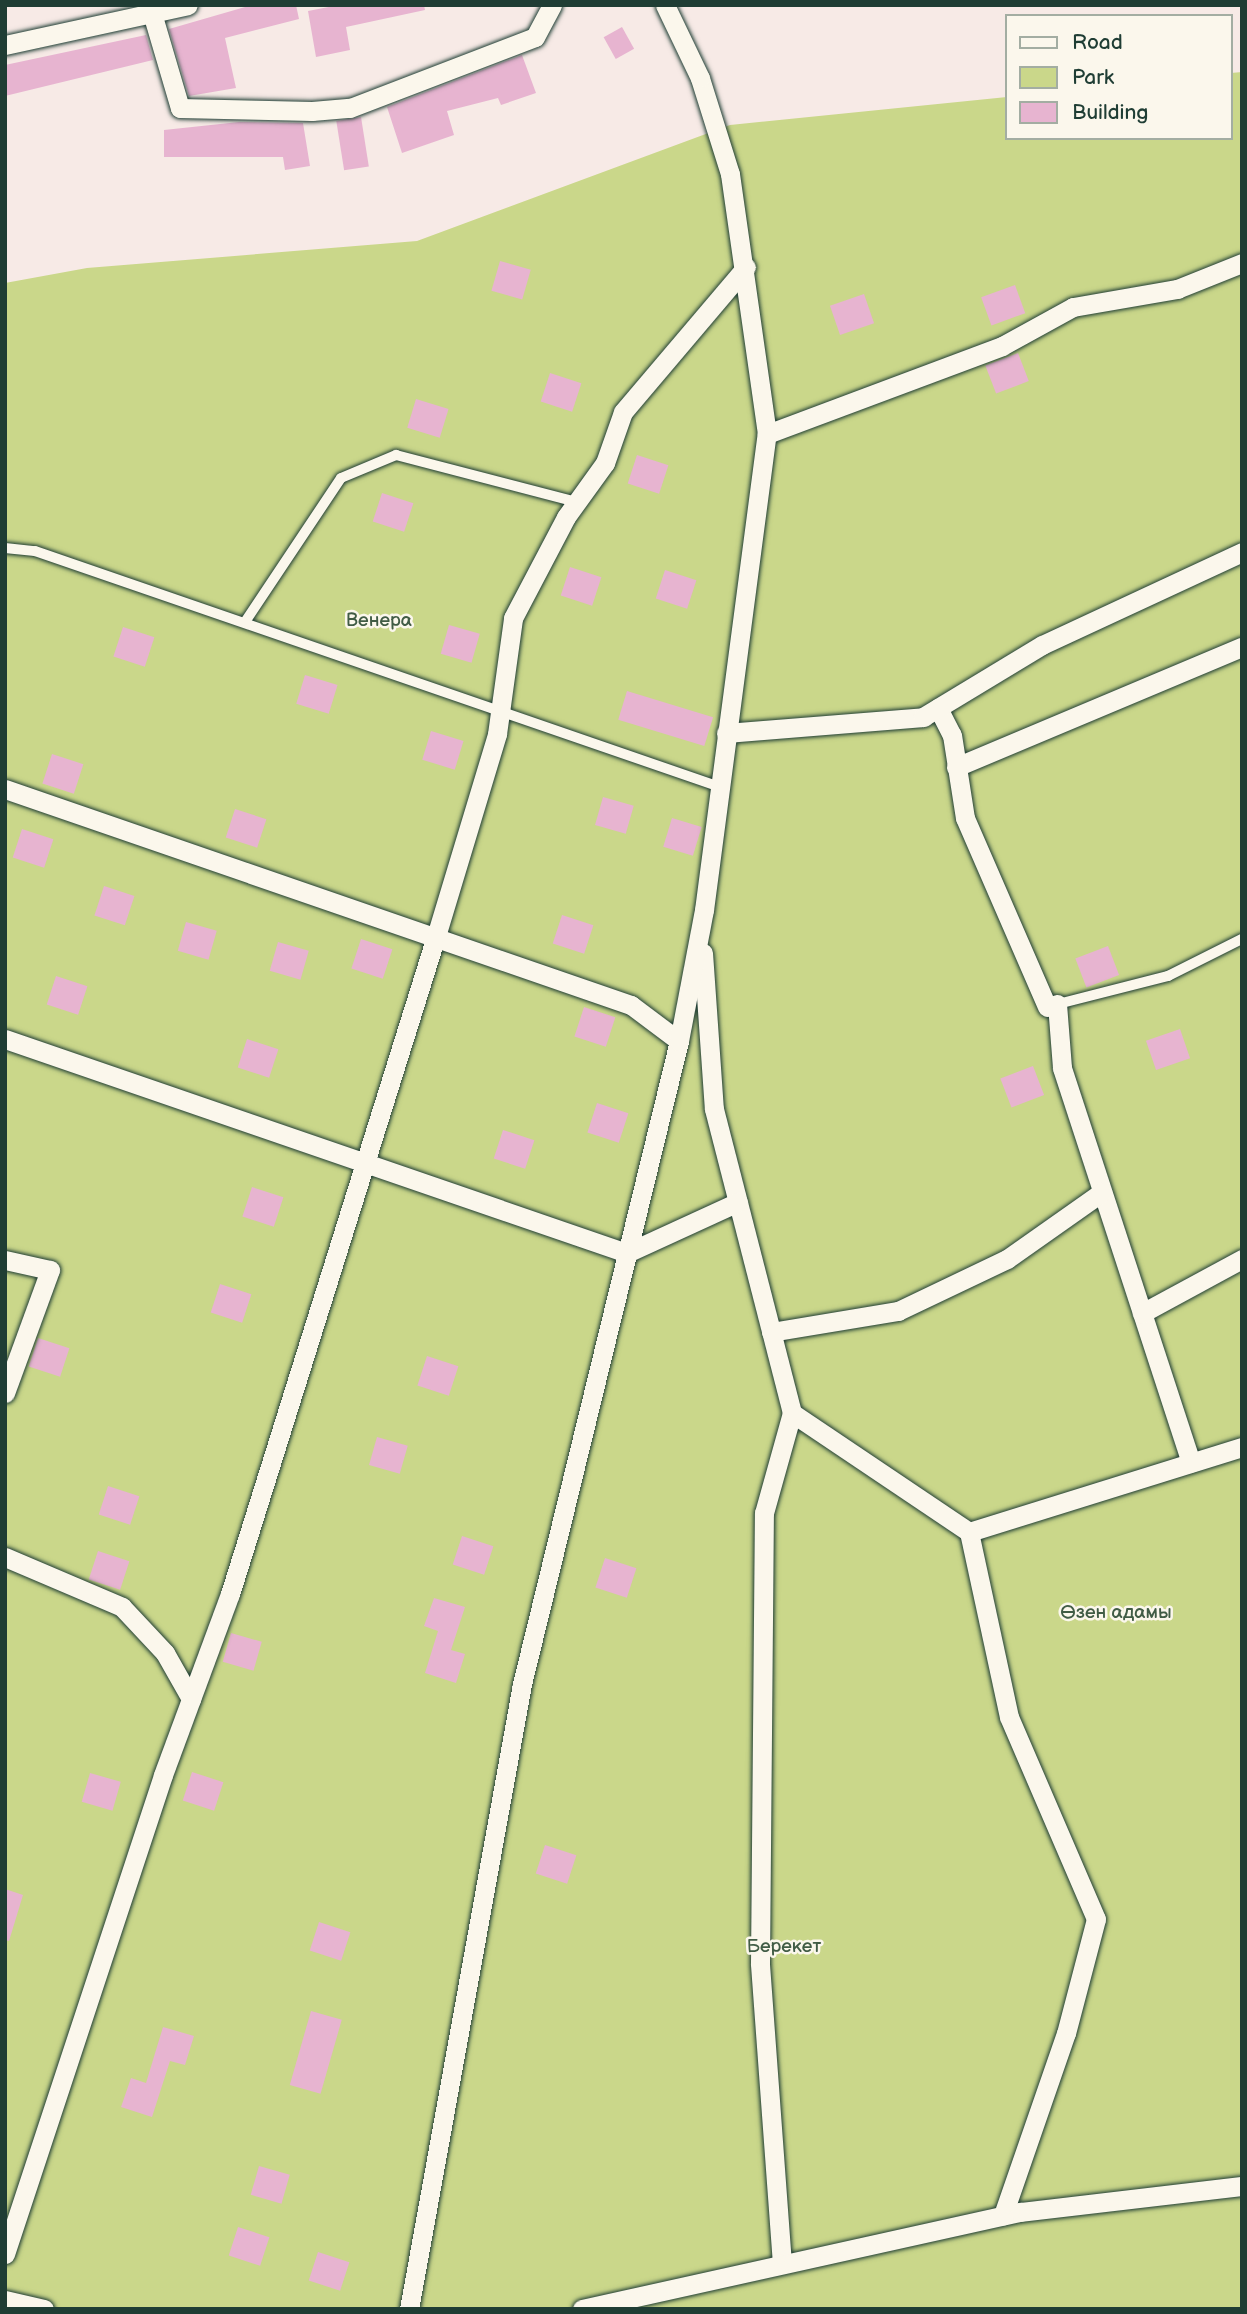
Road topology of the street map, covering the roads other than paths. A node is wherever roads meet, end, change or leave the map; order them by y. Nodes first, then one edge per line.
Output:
1 (188, 5) edge
2 (552, 5) edge
3 (665, 5) edge
4 (152, 13) junction
5 (5, 46) edge
6 (1242, 263) edge
7 (746, 267) junction
8 (767, 434) junction
9 (576, 502) junction
10 (5, 548) edge
11 (1242, 552) edge
12 (245, 622) junction
13 (1242, 648) edge
14 (938, 708) junction
15 (499, 710) junction
16 (726, 733) junction
17 (956, 767) junction
18 (718, 786) junction
19 (5, 789) edge
20 (701, 926) junction
21 (437, 933) junction
22 (1242, 939) edge
23 (1052, 1006) junction
24 (5, 1039) edge
25 (679, 1041) junction
26 (361, 1161) junction
27 (1102, 1192) junction
28 (738, 1202) junction
29 (627, 1253) junction
30 (1242, 1259) edge
31 (5, 1260) edge
32 (1142, 1313) junction
33 (772, 1332) junction
34 (5, 1393) edge
35 (792, 1413) junction
36 (1242, 1447) edge
37 (1191, 1462) junction
38 (969, 1532) junction
39 (5, 1557) edge
40 (191, 1699) junction
41 (1242, 2186) edge
42 (1003, 2215) junction
43 (5, 2254) edge
44 (782, 2264) junction
45 (5, 2300) edge
46 (44, 2309) edge
47 (409, 2309) edge
48 (582, 2309) edge

1 - 4 street
2 - 4 street
3 - 7 street
4 - 5 street
6 - 8 street
7 - 8 street
7 - 9 street
8 - 16 street
9 - 12 lane
9 - 15 street
10 - 12 lane
11 - 14 street
12 - 15 lane
13 - 17 street
14 - 16 street
14 - 17 street
15 - 18 lane
15 - 21 street
16 - 18 street
17 - 23 street
18 - 20 street
19 - 21 street
20 - 25 street
20 - 28 street
21 - 25 street
21 - 26 street
22 - 23 lane
23 - 27 street
24 - 26 street
25 - 29 street
26 - 29 street
26 - 40 street
27 - 32 street
27 - 33 street
28 - 29 street
28 - 33 street
29 - 47 street
30 - 32 street
31 - 34 street
32 - 37 street
33 - 35 street
35 - 38 street
35 - 44 street
36 - 37 street
37 - 38 street
38 - 42 street
39 - 40 street
40 - 43 street
41 - 42 street
42 - 44 street
44 - 48 street
45 - 46 street

